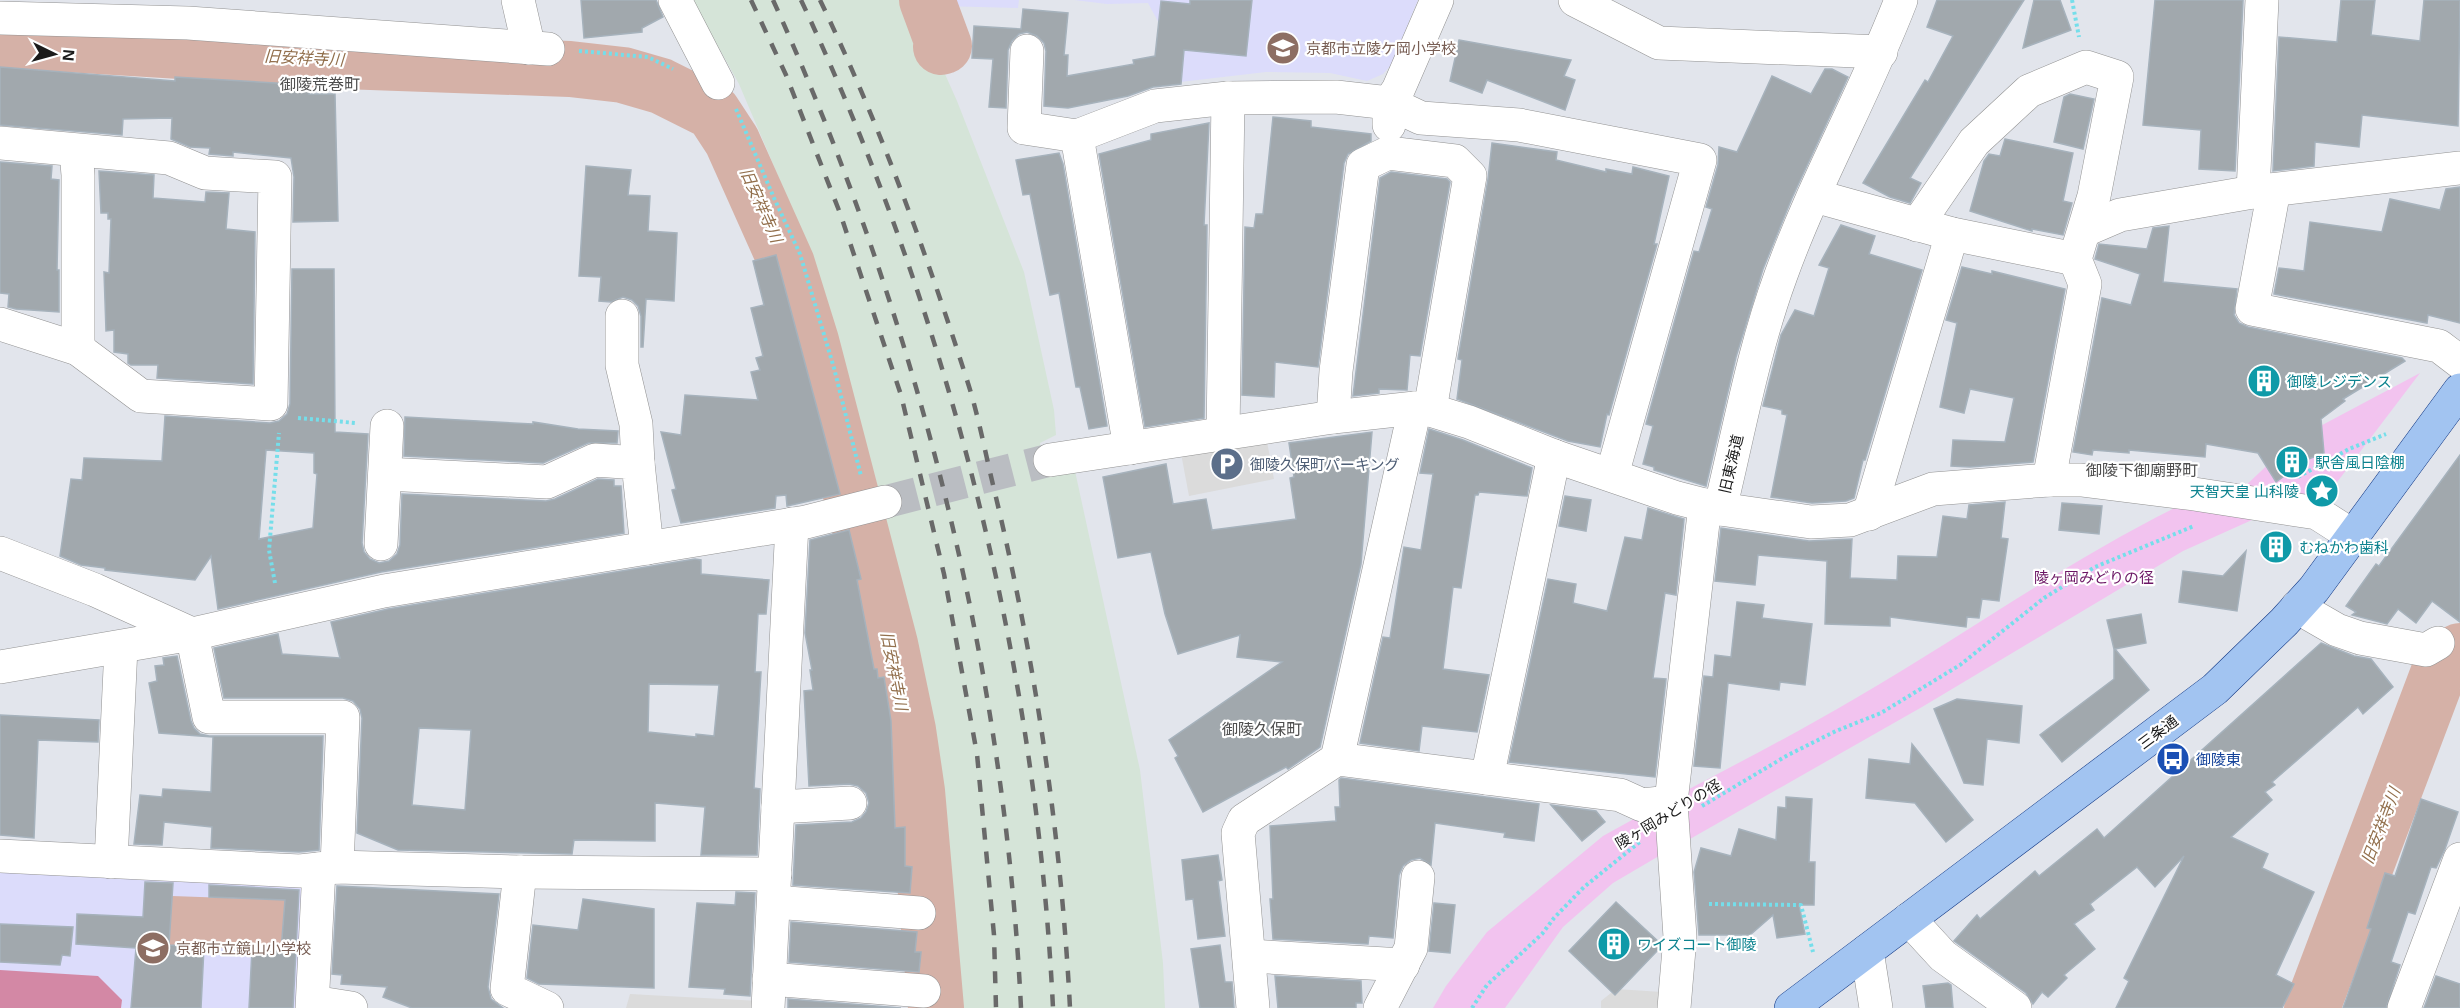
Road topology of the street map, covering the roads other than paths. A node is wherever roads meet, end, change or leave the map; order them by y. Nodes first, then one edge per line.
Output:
1 (518, 0) edge
2 (675, 0) edge
3 (1437, 0) edge
4 (1575, 0) edge
5 (1901, 0) edge
6 (2262, 0) edge
7 (188, 11) edge
8 (0, 18) edge
9 (1027, 51) dead end
10 (1881, 52) junction
11 (718, 83) road end
12 (1228, 98) junction
13 (1389, 103) junction
14 (1077, 136) junction
15 (0, 143) edge
16 (76, 151) junction
17 (1388, 153) junction
18 (2460, 168) edge
19 (2264, 191) junction
20 (1815, 196) junction
21 (1917, 225) junction
22 (1952, 234) junction
23 (2080, 245) junction
24 (622, 316) dead end
25 (0, 324) edge
26 (78, 349) junction
27 (2460, 362) edge
28 (2460, 390) edge
29 (1422, 409) junction
30 (1333, 417) junction
31 (387, 426) road end
32 (1223, 434) junction
33 (1130, 448) junction
34 (1554, 456) junction
35 (1050, 460) tunnel mouth
36 (638, 463) junction
37 (385, 474) junction
38 (1612, 475) junction
39 (2049, 480) junction
40 (867, 507) tunnel mouth
41 (1713, 507) junction
42 (1869, 514) junction
43 (792, 524) junction
44 (2353, 536) junction
45 (381, 544) dead end
46 (647, 548) junction
47 (0, 553) edge
48 (2297, 607) junction
49 (192, 634) junction
50 (2438, 643) dead end
51 (121, 646) junction
52 (0, 667) edge
53 (1337, 759) junction
54 (1487, 778) junction
55 (850, 803) dead end
56 (778, 807) junction
57 (1672, 812) junction
58 (0, 856) edge
59 (2460, 859) edge
60 (111, 862) junction
61 (328, 868) junction
62 (520, 872) junction
63 (1418, 877) dead end
64 (774, 888) junction
65 (2454, 896) edge
66 (919, 913) dead end
67 (1909, 919) junction
68 (1867, 951) junction
69 (1249, 956) junction
70 (1403, 965) junction
71 (924, 990) dead end
72 (769, 993) edge
73 (313, 1005) edge
74 (351, 1008) edge
75 (547, 1008) edge
76 (1253, 1008) edge
77 (1380, 1008) edge
78 (1674, 1008) edge
79 (1791, 1008) edge
80 (1876, 1008) edge
81 (2015, 1008) edge
82 (2404, 1008) edge

1 - 7 street
2 - 11 street
3 - 13 street
4 - 10 street
5 - 10 street, 旧東海道
6 - 19 street
7 - 8 street
9 - 14 street
10 - 20 street, 旧東海道
12 - 13 street
12 - 14 street
12 - 32 street
13 - 17 street
13 - 38 street
14 - 33 street
15 - 16 street
16 - 26 street
16 - 26 street
17 - 29 street
17 - 30 street
18 - 19 street
19 - 23 street
19 - 27 street
20 - 21 street
20 - 41 street, 旧東海道
21 - 22 street
21 - 23 street
22 - 23 street
22 - 42 street
23 - 39 street
24 - 36 street
25 - 26 street
28 - 44 main road, 三条通
29 - 30 street
29 - 34 street
29 - 53 street
30 - 32 street
31 - 37 street
32 - 33 street
33 - 35 street
34 - 38 street
34 - 54 street
36 - 37 street
36 - 46 street
37 - 45 street
38 - 41 street
39 - 42 street
39 - 44 street
40 - 43 street
41 - 42 street
41 - 57 street, 旧東海道
43 - 46 street
43 - 56 street
44 - 48 main road, 三条通
46 - 49 street
47 - 49 street
48 - 50 street
48 - 67 main road, 三条通
49 - 51 street
49 - 61 street
51 - 52 street
51 - 60 street
53 - 54 street
53 - 69 street
54 - 57 street
55 - 56 street
56 - 64 street
57 - 78 street, 旧東海道
58 - 60 street
59 - 65 street
60 - 61 street
61 - 62 street
61 - 73 street
62 - 64 street
62 - 75 street
63 - 70 street
64 - 66 street
64 - 72 street
65 - 82 street
67 - 68 main road, 三条通
67 - 81 street
68 - 79 main road, 三条通
68 - 80 street
69 - 70 street
69 - 76 street
70 - 77 street
71 - 72 street
73 - 74 street

